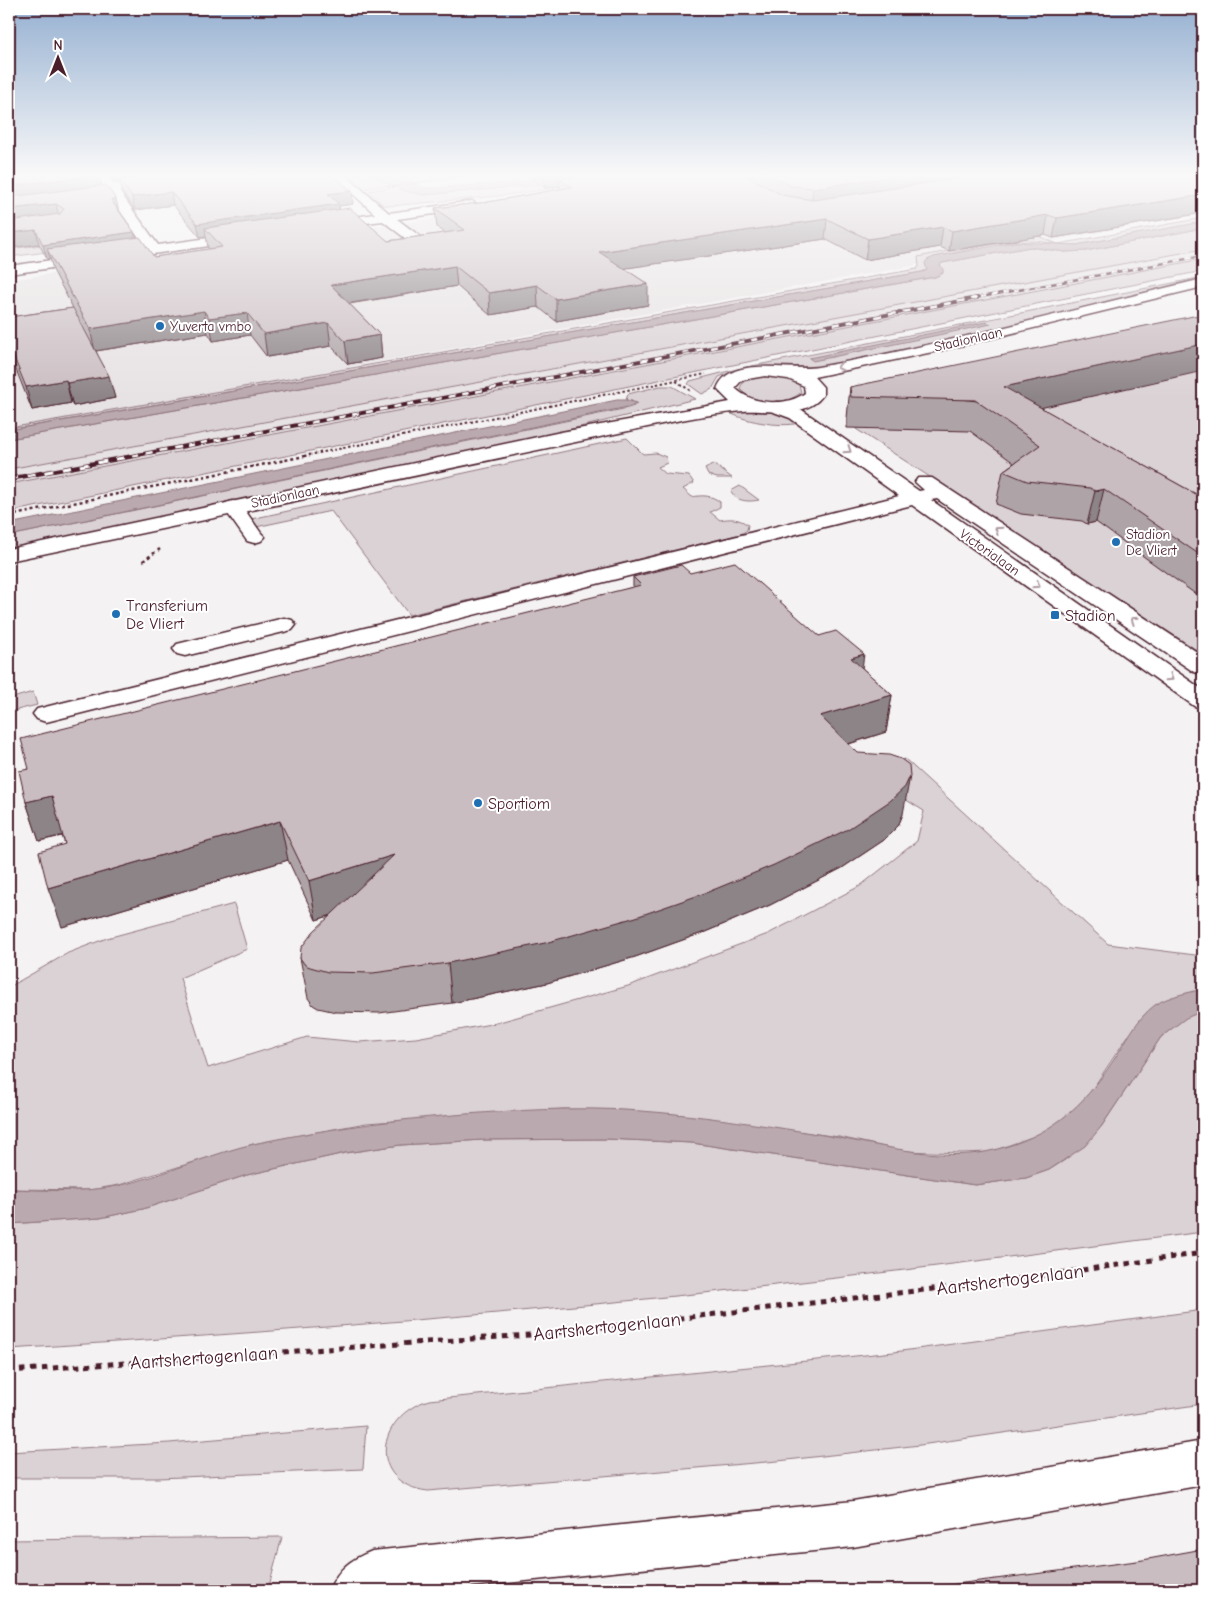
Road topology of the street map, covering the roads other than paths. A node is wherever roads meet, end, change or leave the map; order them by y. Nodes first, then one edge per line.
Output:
1 (164, 249) edge
2 (154, 250) joint
3 (9, 270) edge
4 (1203, 283) edge
5 (1144, 298) junction
6 (792, 374) junction
7 (726, 389) junction
8 (810, 394) junction
9 (754, 405) junction
10 (777, 407) junction
11 (561, 438) junction
12 (940, 492) junction
13 (915, 498) junction
14 (234, 507) junction
15 (254, 537) dead end
16 (9, 555) edge
17 (284, 625) dead end
18 (185, 649) dead end
19 (1203, 667) edge
20 (1203, 701) edge
21 (46, 714) dead end
22 (1203, 1463) edge
23 (353, 1590) edge

1 - 2 street
2 - 3 street
4 - 5 street, Stadionlaan
5 -> 6 street, Stadionlaan
5 - 8 street, Stadionlaan
6 - 7 street, Stadionlaan
6 - 8 street, Victorialaan
7 - 9 street
7 - 11 street, Stadionlaan
8 - 10 street, Stadionlaan
8 - 12 street, Victorialaan
9 - 10 street
9 - 11 street, Stadionlaan
10 -> 13 street, Victorialaan
11 - 14 street, Stadionlaan
12 - 13 street
19 -> 12 street, Victorialaan
13 -> 20 street, Victorialaan
13 - 21 street
14 - 15 street
14 - 16 street, Stadionlaan
17 - 18 street
22 - 23 street

